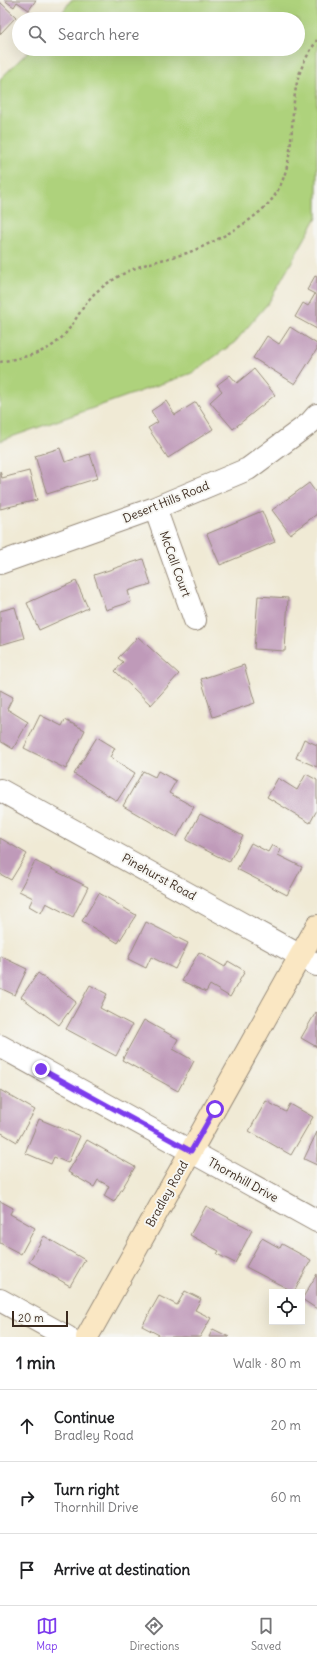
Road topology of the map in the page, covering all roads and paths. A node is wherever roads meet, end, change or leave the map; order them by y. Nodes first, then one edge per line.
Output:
1 (317, 40) edge
2 (0, 362) edge
3 (317, 415) edge
4 (155, 508) junction
5 (0, 563) edge
6 (195, 620) dead end
7 (0, 790) edge
8 (317, 926) edge
9 (309, 960) edge
10 (0, 1046) edge
11 (191, 1151) junction
12 (317, 1221) edge
13 (0, 1300) edge
14 (67, 1337) edge
15 (87, 1337) edge

1 - 2 path
3 - 4 street, Desert Hills Road
4 - 5 street, Desert Hills Road
4 - 6 street, McCall Court
7 - 9 street, Pinehurst Road
8 - 9 street, Bradley Road
9 - 11 street, Bradley Road
10 - 11 street, Thornhill Drive
11 - 12 street, Thornhill Drive
11 - 15 street, Bradley Road
13 - 14 street

